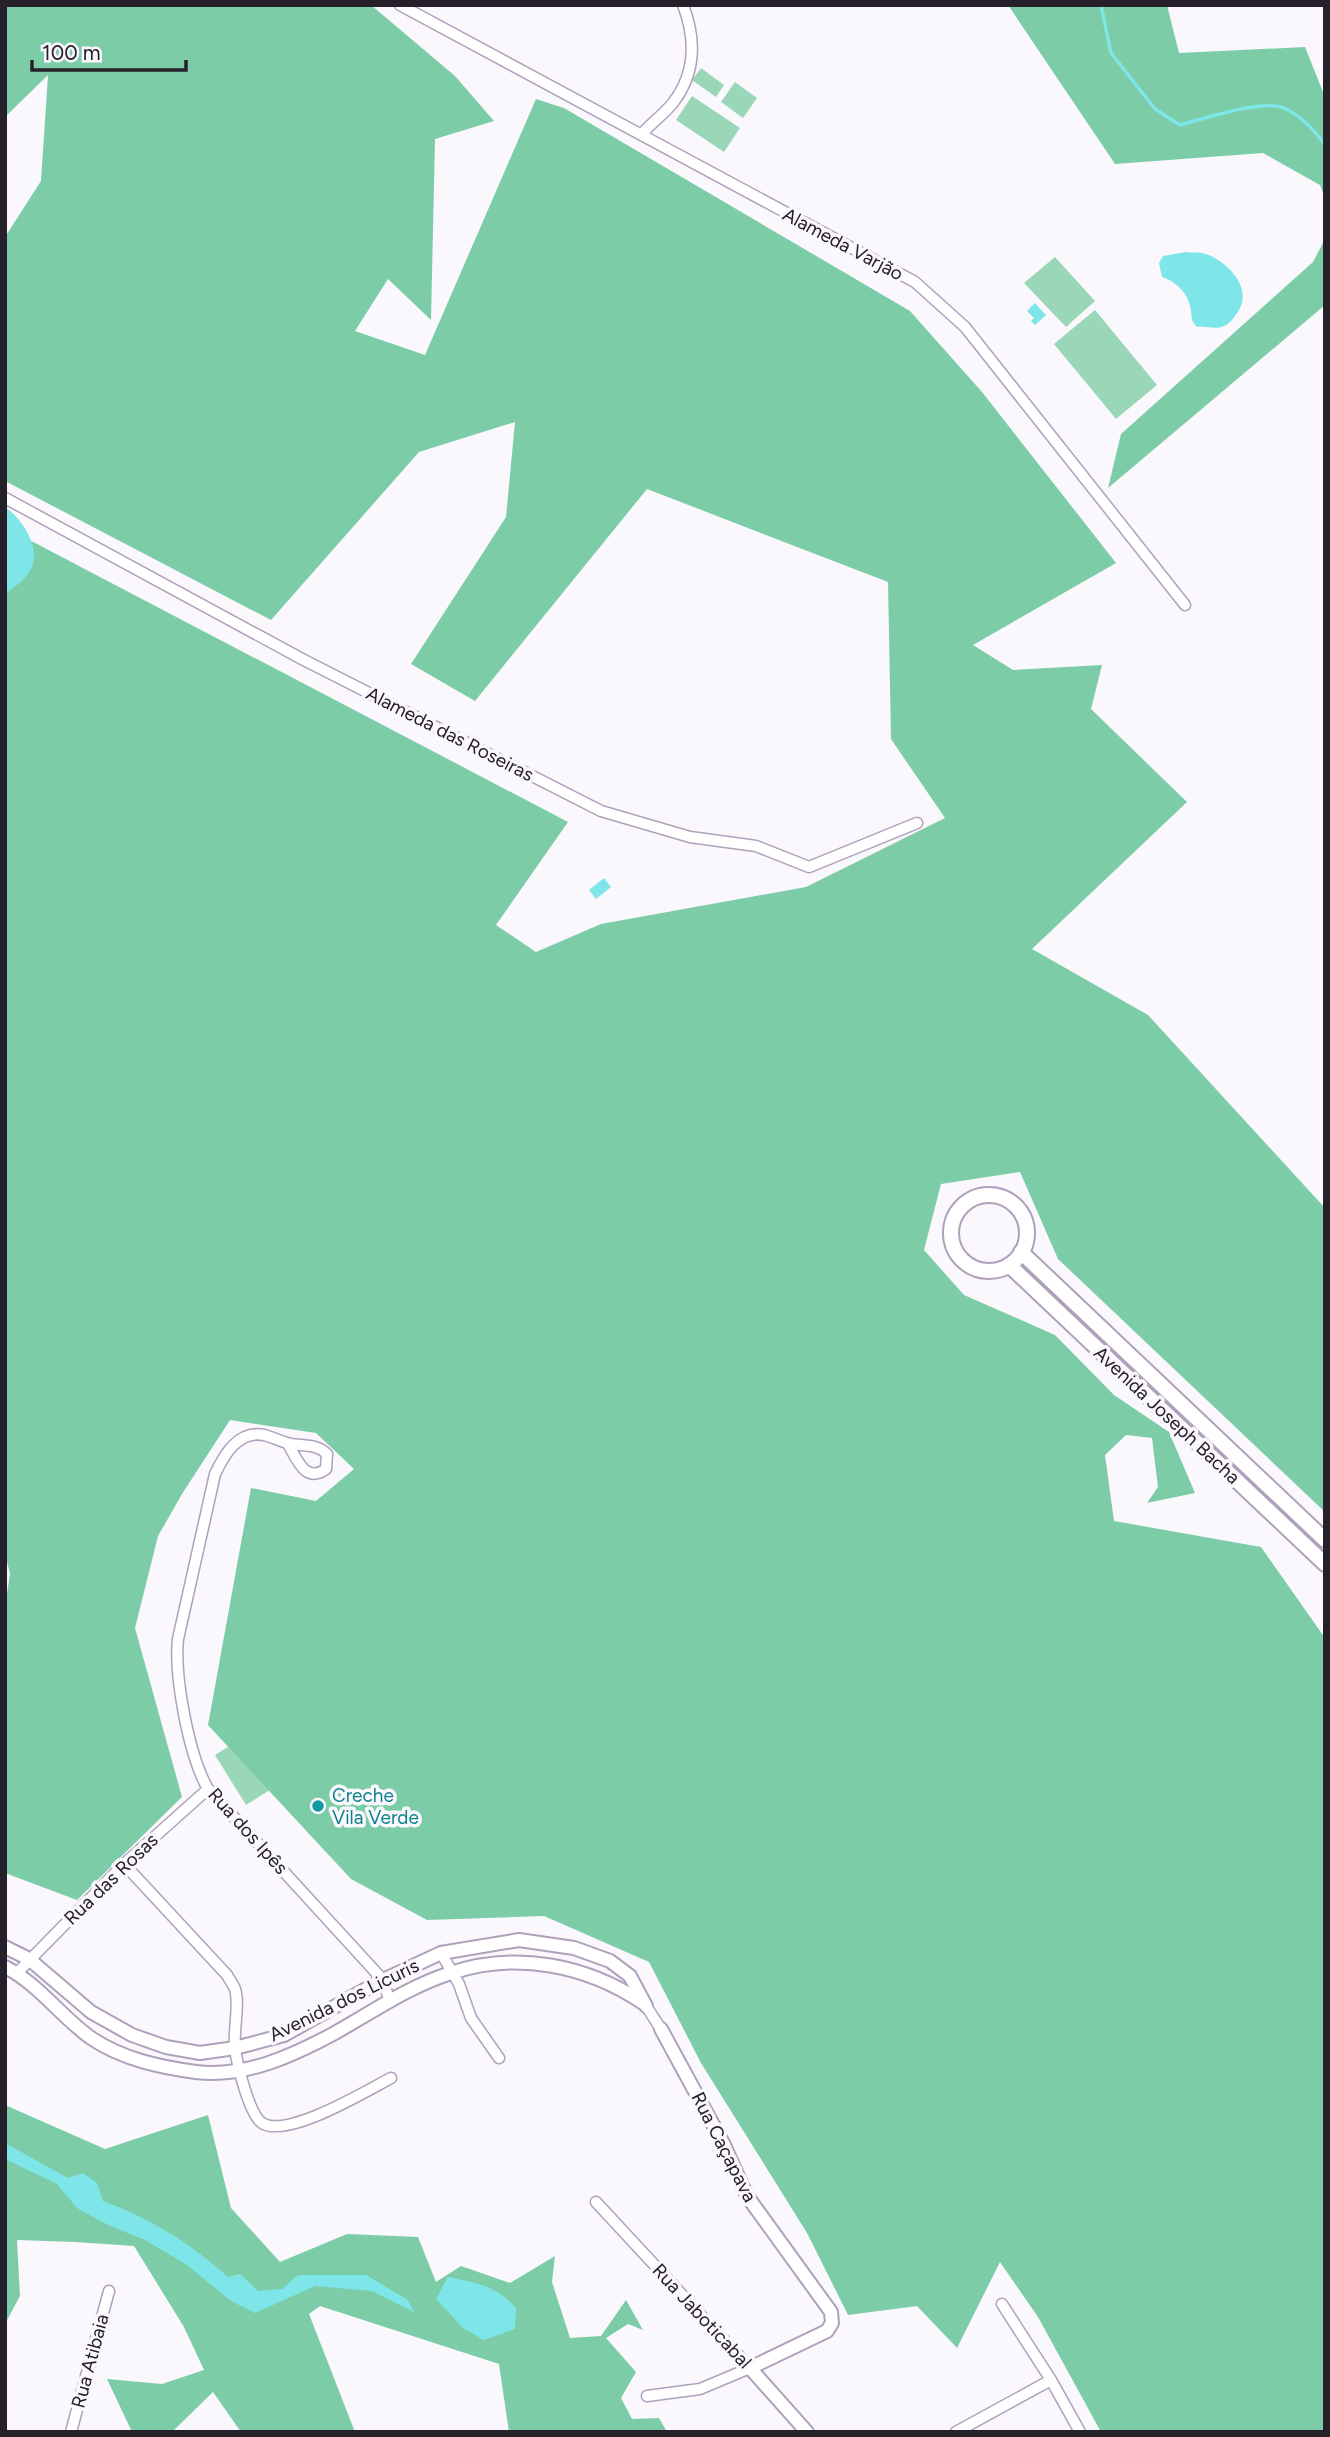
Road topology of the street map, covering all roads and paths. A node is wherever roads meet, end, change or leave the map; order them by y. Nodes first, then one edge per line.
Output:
1 (400, 5) edge
2 (683, 5) edge
3 (641, 135) junction
4 (5, 498) edge
5 (1185, 605) dead end
6 (917, 823) dead end
7 (1021, 1252) junction
8 (1009, 1265) junction
9 (288, 1444) dead end
10 (1325, 1541) edge
11 (1325, 1564) edge
12 (208, 1789) junction
13 (124, 1864) junction
14 (5, 1947) edge
15 (441, 1953) junction
16 (29, 1959) junction
17 (11, 1970) edge
18 (452, 1972) junction
19 (383, 1980) junction
20 (390, 2002) junction
21 (646, 2006) junction
22 (661, 2028) joint
23 (235, 2048) junction
24 (499, 2058) dead end
25 (241, 2070) junction
26 (391, 2078) dead end
27 (596, 2202) dead end
28 (109, 2291) dead end
29 (1002, 2304) dead end
30 (750, 2368) junction
31 (1051, 2380) junction
32 (647, 2396) dead end
33 (71, 2432) edge
34 (807, 2432) edge
35 (956, 2432) edge
36 (1080, 2432) edge

1 - 3 street, Alameda Varjão
2 - 3 street
3 - 5 street, Alameda Varjão
4 - 6 street, Alameda das Roseiras
7 - 8 main road
7 - 8 main road
7 - 10 main road, Avenida Joseph Bacha
8 - 11 main road, Avenida Joseph Bacha
9 - 12 street, Rua dos Ipês
12 - 13 street, Rua das Rosas
12 - 19 street, Rua dos Ipês
13 - 16 street, Rua das Rosas
13 - 23 street
14 - 16 street, Avenida dos Licuris
15 - 18 street
15 - 19 street, Avenida dos Licuris
15 - 21 street, Avenida dos Licuris
16 - 17 street, Rua das Rosas
16 - 23 street, Avenida dos Licuris
17 - 25 street, Avenida dos Licuris
18 - 20 street, Avenida dos Licuris
18 - 21 street, Avenida dos Licuris
18 - 24 street
19 - 20 street, Rua dos Ipês
19 - 23 street, Avenida dos Licuris
20 - 25 street, Avenida dos Licuris
21 - 22 street, Avenida dos Licuris
22 - 30 street, Rua Caçapava
23 - 25 street
25 - 26 street
27 - 30 street, Rua Jaboticabal
28 - 33 street, Rua Atibaia
29 - 31 street
30 - 32 street
30 - 34 street, Rua Jaboticabal
31 - 35 street
31 - 36 street

